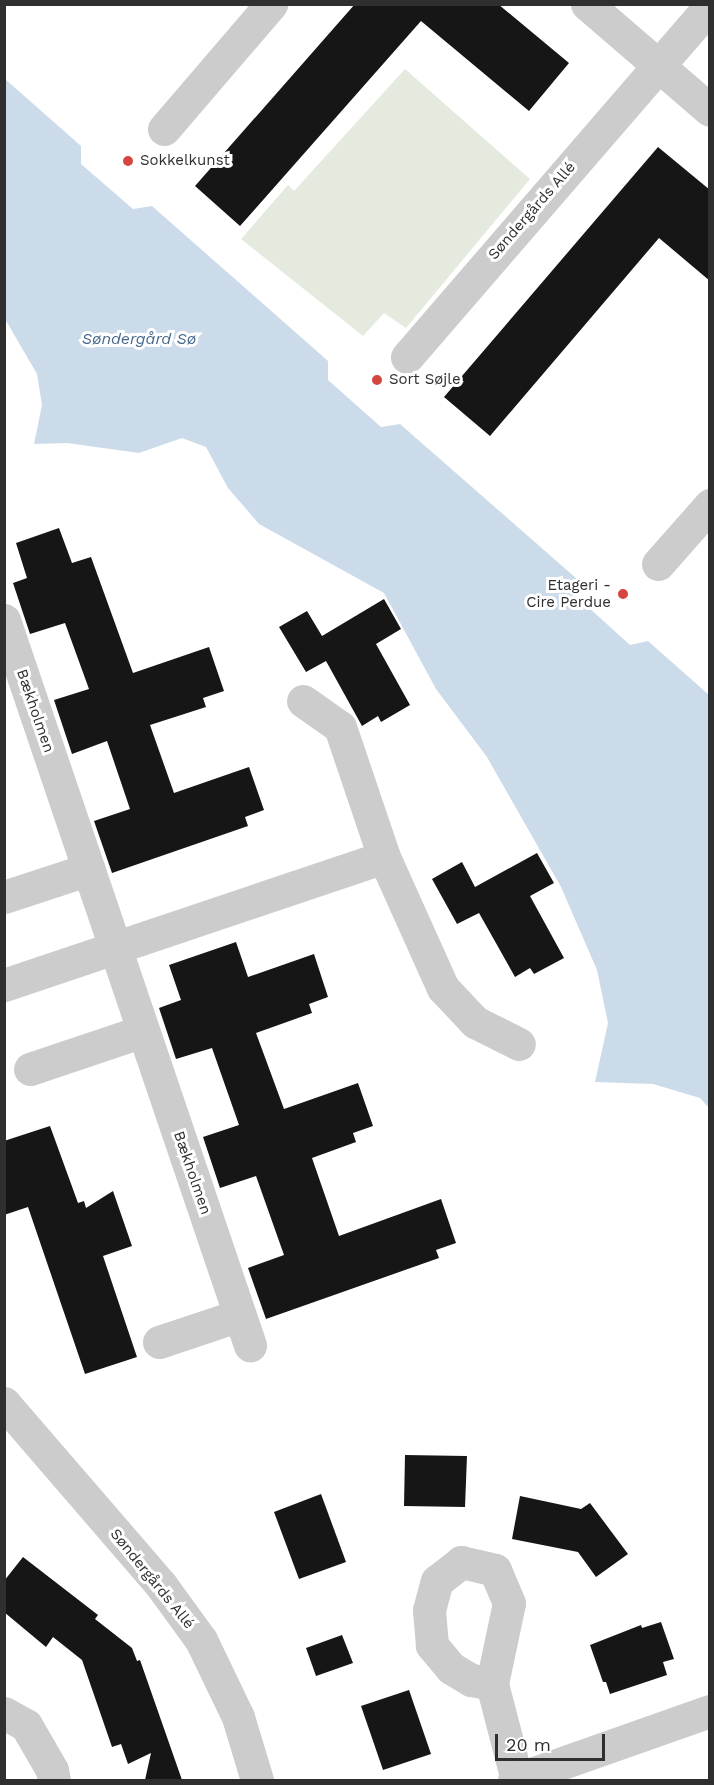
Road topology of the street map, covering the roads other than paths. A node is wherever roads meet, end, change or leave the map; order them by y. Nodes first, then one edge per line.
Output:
1 (271, 4) edge
2 (587, 4) edge
3 (710, 6) edge
4 (658, 66) junction
5 (710, 110) edge
6 (164, 129) dead end
7 (407, 357) dead end
8 (710, 505) edge
9 (658, 564) dead end
10 (4, 620) edge
11 (303, 701) dead end
12 (384, 857) junction
13 (89, 869) junction
14 (4, 897) edge
15 (115, 948) junction
16 (4, 985) edge
17 (143, 1031) junction
18 (519, 1044) dead end
19 (30, 1069) dead end
20 (159, 1342) dead end
21 (4, 1403) edge
22 (492, 1684) dead end
23 (710, 1712) edge
24 (4, 1713) edge
25 (54, 1780) edge
26 (257, 1780) edge
27 (516, 1780) edge

1 - 6 street
2 - 4 street
3 - 4 street, Søndergårds Allé
4 - 5 street
4 - 7 street, Søndergårds Allé
8 - 9 street
10 - 13 street, Bækholmen
11 - 12 street
12 - 15 street
12 - 18 street
13 - 14 street
13 - 15 street, Bækholmen
15 - 16 street
15 - 17 street, Bækholmen
17 - 19 street
17 - 20 street, Bækholmen
21 - 26 street, Søndergårds Allé
22 - 27 street
23 - 27 street
24 - 25 street

